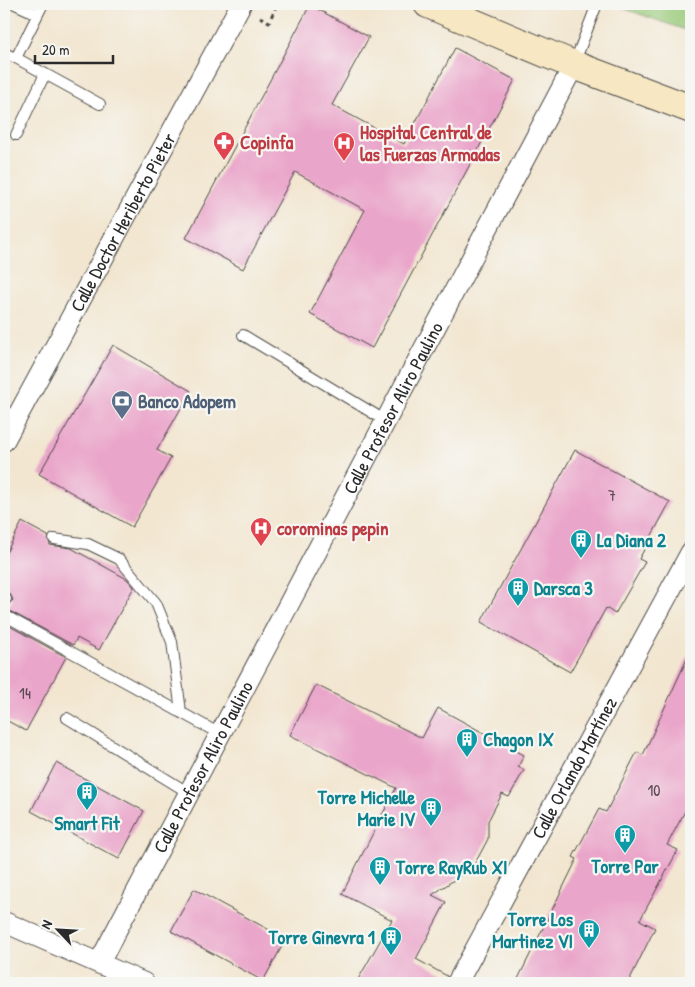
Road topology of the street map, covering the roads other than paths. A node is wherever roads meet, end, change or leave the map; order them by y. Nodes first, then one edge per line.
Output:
1 (15, 4) edge
2 (43, 4) edge
3 (241, 4) edge
4 (428, 4) edge
5 (597, 4) edge
6 (38, 14) junction
7 (4, 53) edge
8 (16, 58) junction
9 (574, 65) junction
10 (45, 74) junction
11 (100, 104) dead end
12 (691, 109) edge
13 (16, 135) dead end
14 (243, 335) dead end
15 (386, 421) junction
16 (4, 440) edge
17 (54, 539) dead end
18 (691, 554) edge
19 (4, 615) edge
20 (181, 712) junction
21 (67, 718) dead end
22 (220, 734) junction
23 (189, 793) junction
24 (4, 922) edge
25 (99, 964) junction
26 (144, 983) edge
27 (457, 983) edge

1 - 6 lane
2 - 6 lane
3 - 16 street, Calle Doctor Heriberto Pieter
4 - 9 main road
5 - 9 lane
6 - 8 lane
7 - 8 lane
8 - 10 lane
9 - 12 main road
9 - 15 street, Calle Profesor Aliro Paulino
10 - 11 lane
10 - 13 lane
14 - 15 lane
15 - 22 street, Calle Profesor Aliro Paulino
17 - 20 lane
18 - 27 street, Calle Orlando Martínez
19 - 20 lane
20 - 22 lane
21 - 23 lane
22 - 23 street, Calle Profesor Aliro Paulino
23 - 25 street, Calle Profesor Aliro Paulino
24 - 25 street
25 - 26 street

